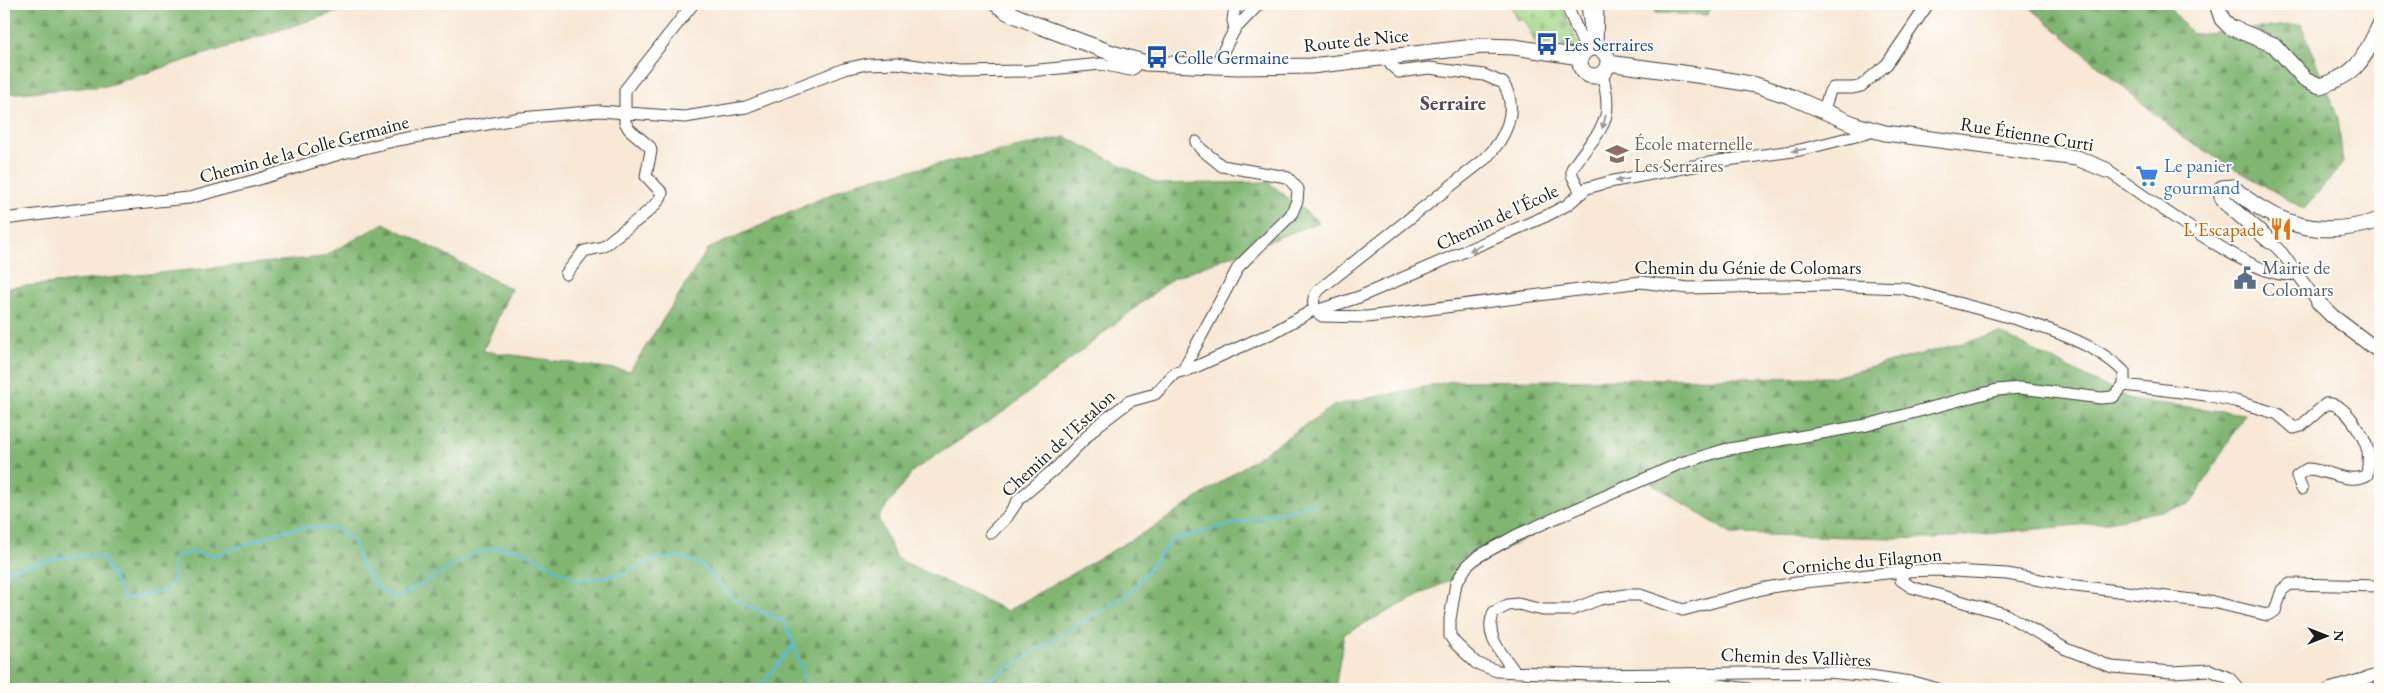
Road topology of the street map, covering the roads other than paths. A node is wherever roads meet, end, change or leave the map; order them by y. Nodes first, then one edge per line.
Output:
1 (693, 4) edge
2 (996, 4) edge
3 (1235, 4) edge
4 (1260, 4) edge
5 (1566, 4) edge
6 (1587, 4) edge
7 (1598, 4) edge
8 (1928, 4) edge
9 (2217, 4) edge
10 (2380, 26) edge
11 (1235, 29) junction
12 (1589, 51) junction
13 (1390, 56) junction
14 (1138, 61) junction
15 (1215, 66) junction
16 (1605, 69) junction
17 (625, 112) junction
18 (1822, 112) junction
19 (1871, 129) junction
20 (1196, 142) dead end
21 (2106, 170) joint
22 (1580, 192) junction
23 (4, 219) edge
24 (2380, 220) edge
25 (2270, 241) joint
26 (2296, 273) junction
27 (566, 274) dead end
28 (2318, 302) joint
29 (1315, 310) junction
30 (2380, 352) edge
31 (1186, 371) junction
32 (2124, 386) junction
33 (2302, 489) dead end
34 (991, 533) dead end
35 (1904, 571) junction
36 (2380, 586) edge
37 (1515, 672) junction
38 (1653, 673) junction
39 (2380, 674) edge
40 (1748, 689) edge
41 (1938, 689) edge
42 (2239, 689) edge
43 (2329, 689) edge

1 - 17 street
2 - 14 main road, Route de Nice
3 - 11 street
4 - 11 street
5 - 12 street
6 - 12 street
7 - 12 street
8 - 18 street
9 - 10 main road
11 - 15 street
12 - 13 main road, Route de Nice
12 - 16 main road
12 - 16 main road
13 - 15 main road, Route de Nice
13 - 29 street
14 - 15 main road, Route de Nice
14 - 17 street, Chemin de la Colle Germaine
16 - 18 main road, Rue Étienne Curti
16 -> 22 street
17 - 23 street, Chemin de la Colle Germaine
17 - 27 street
18 - 19 main road, Rue Étienne Curti
19 - 21 main road, Rue Étienne Curti
19 -> 22 street, Chemin de l'École
20 - 31 street
21 - 26 street, Rue Étienne Curti
22 -> 29 street, Chemin de l'École
24 - 25 main road
25 - 26 street
26 - 28 street
28 - 30 street
29 - 31 street, Chemin de l'Estalon
29 - 32 street, Chemin du Génie de Colomars
31 - 34 street, Chemin de l'Estalon
32 - 33 street
32 - 37 street
35 - 36 street, Corniche du Filagnon
35 - 37 street, Corniche du Filagnon
35 - 42 street
37 - 38 street
38 - 40 street
38 - 41 street, Chemin des Vallières
39 - 43 street

